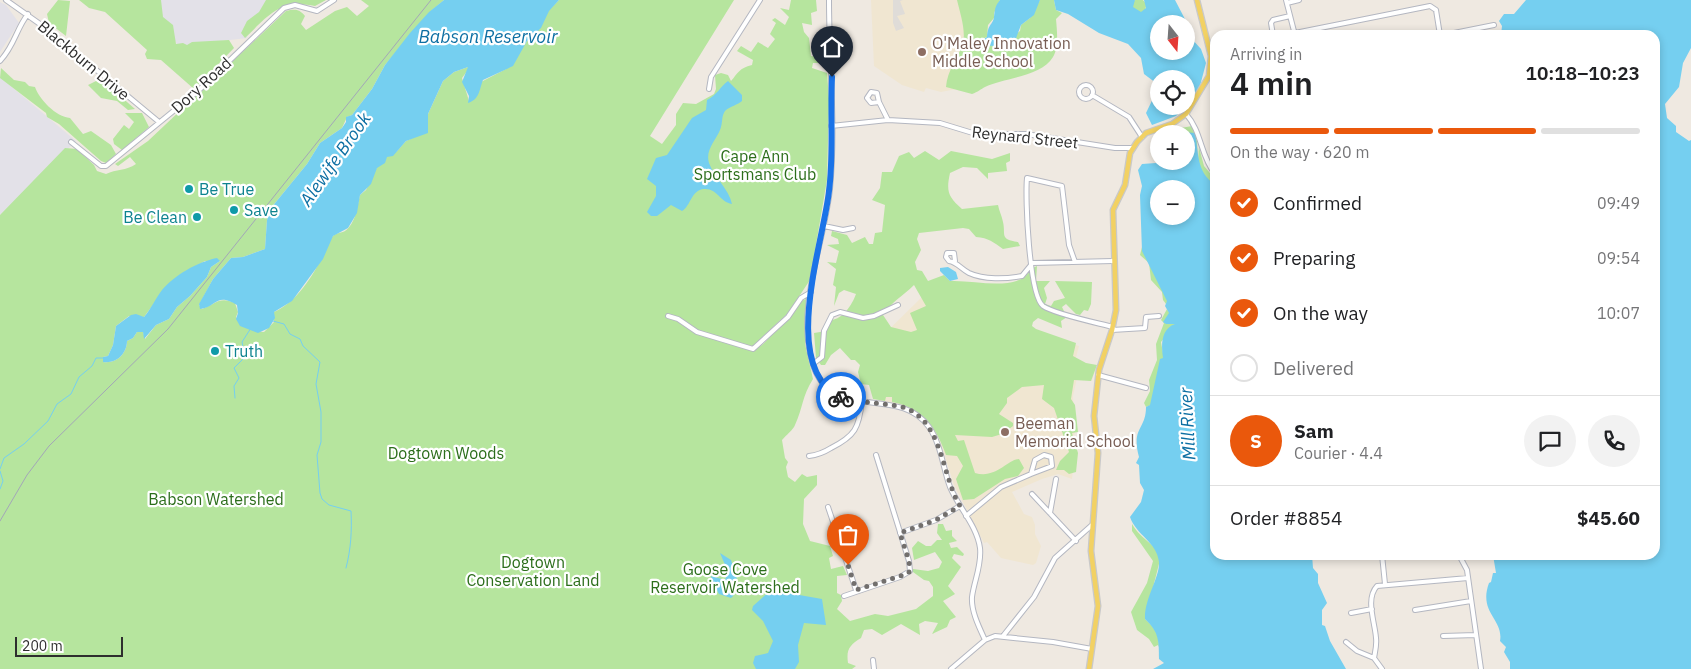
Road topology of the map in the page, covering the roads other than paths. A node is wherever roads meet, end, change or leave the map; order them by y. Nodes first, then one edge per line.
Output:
1 (6, 0) edge
2 (334, 0) edge
3 (760, 0) edge
4 (829, 0) edge
5 (1197, 0) edge
6 (1299, 0) edge
7 (1287, 1) edge
8 (28, 14) junction
9 (1290, 16) junction
10 (1494, 25) dead end
11 (1273, 30) edge
12 (1294, 30) edge
13 (1314, 30) edge
14 (1439, 30) edge
15 (1470, 30) edge
16 (1210, 51) edge
17 (0, 62) edge
18 (1210, 74) edge
19 (709, 89) dead end
20 (1092, 95) dead end
21 (1195, 101) edge
22 (879, 102) dead end
23 (1185, 115) edge
24 (1187, 115) edge
25 (888, 120) junction
26 (159, 122) junction
27 (831, 126) junction
28 (1142, 137) junction
29 (71, 142) dead end
30 (1133, 148) junction
31 (1208, 164) joint
32 (1210, 167) edge
33 (824, 226) junction
34 (853, 228) dead end
35 (955, 261) dead end
36 (1113, 261) junction
37 (1075, 262) junction
38 (1032, 263) junction
39 (811, 292) junction
40 (898, 305) dead end
41 (668, 316) dead end
42 (1159, 316) dead end
43 (1113, 328) junction
44 (813, 364) junction
45 (1098, 375) junction
46 (1146, 388) dead end
47 (862, 402) junction
48 (876, 455) dead end
49 (808, 456) dead end
50 (1030, 474) junction
51 (1056, 479) dead end
52 (1032, 494) dead end
53 (960, 506) junction
54 (828, 507) dead end
55 (1050, 513) junction
56 (966, 516) junction
57 (1092, 525) junction
58 (900, 533) junction
59 (1076, 541) junction
60 (1383, 560) edge
61 (1462, 560) edge
62 (1468, 578) junction
63 (1385, 584) junction
64 (856, 590) junction
65 (844, 596) dead end
66 (1471, 601) junction
67 (1372, 609) junction
68 (1416, 610) dead end
69 (1351, 613) dead end
70 (1476, 635) junction
71 (1003, 636) junction
72 (1443, 636) dead end
73 (985, 640) junction
74 (1346, 642) dead end
75 (1092, 649) junction
76 (1374, 658) junction
77 (873, 660) dead end
78 (874, 669) edge
79 (951, 669) edge
80 (1089, 669) edge
81 (1382, 669) edge
82 (1480, 669) edge

1 - 8 street, Blackburn Drive
2 - 26 street, Dory Road
3 - 19 street
4 - 27 street
5 - 16 main road
6 - 7 street
7 - 9 street
8 - 17 street
8 - 26 street, Blackburn Drive
9 - 11 street
9 - 12 street
10 - 15 street
13 - 14 street
18 - 21 main road
20 - 28 street
22 - 25 street
23 - 28 main road
24 - 31 street
25 - 27 street, Reynard Street
25 - 30 street, Reynard Street
26 - 29 street, Dory Road
27 - 33 street
28 - 30 main road
30 - 36 main road
31 - 32 street
33 - 34 street
33 - 39 street
35 - 38 street
36 - 37 street
36 - 43 main road
37 - 38 street
37 - 38 street
38 - 43 street
39 - 41 street
39 - 44 street
40 - 44 street
42 - 43 street
43 - 45 main road
44 - 47 street
45 - 46 street
45 - 57 main road
47 - 49 street
47 - 53 street
48 - 58 street
50 - 50 street
50 - 56 street
51 - 55 street
52 - 55 street
53 - 56 street
53 - 58 street
54 - 64 street
55 - 59 street
56 - 73 street
57 - 59 street
57 - 75 main road
58 - 64 street
59 - 71 street
60 - 63 street
61 - 62 street
62 - 63 street
62 - 66 street
63 - 67 street
64 - 65 street
66 - 68 street
66 - 70 street
67 - 69 street
67 - 76 street
70 - 72 street
70 - 82 street
71 - 73 street
71 - 75 street
73 - 79 street
74 - 76 street
75 - 80 main road
76 - 81 street
77 - 78 street

